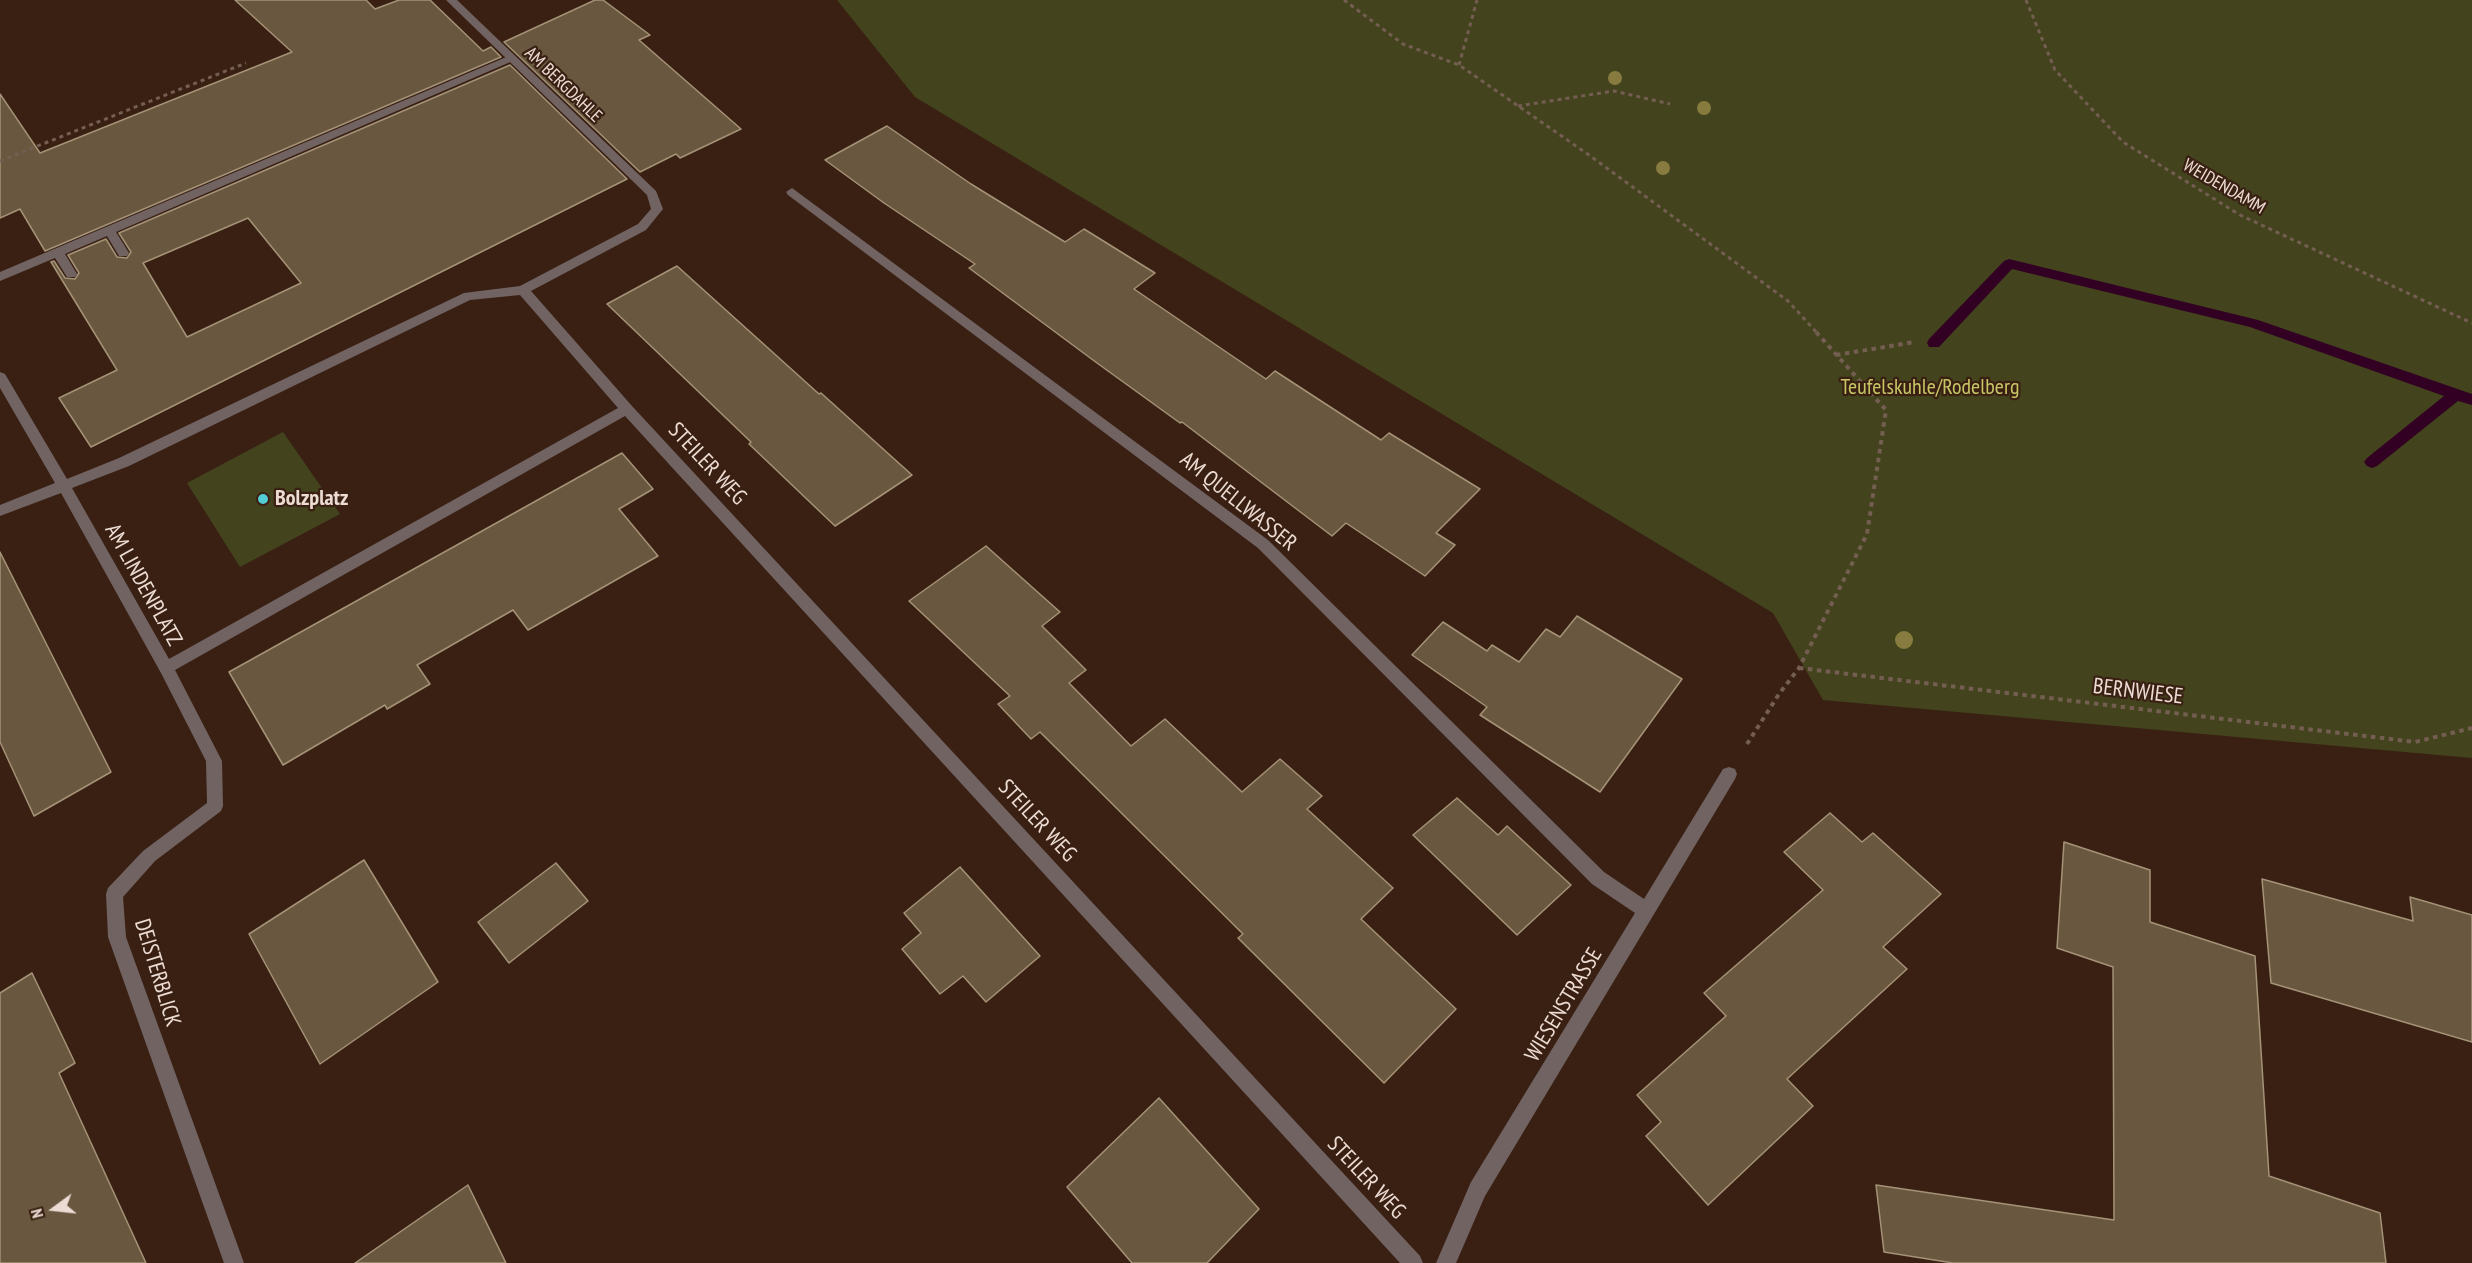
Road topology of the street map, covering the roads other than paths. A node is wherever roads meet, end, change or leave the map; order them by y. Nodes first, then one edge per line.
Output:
1 (451, 0) edge
2 (511, 58) junction
3 (792, 192) dead end
4 (109, 230) junction
5 (58, 252) junction
6 (123, 253) dead end
7 (71, 274) dead end
8 (0, 277) edge
9 (523, 290) junction
10 (0, 377) edge
11 (627, 410) junction
12 (64, 486) junction
13 (0, 511) edge
14 (166, 668) junction
15 (1729, 774) road end
16 (1647, 911) junction
17 (234, 1263) edge
18 (1413, 1263) edge
19 (1446, 1263) edge

1 - 2 street, AM BERGDAHLE
2 - 4 street
2 - 9 street, AM BERGDAHLE
3 - 16 street, AM QUELLWASSER
4 - 5 street
4 - 6 street
5 - 7 street
5 - 8 street
9 - 11 street
9 - 12 street
10 - 12 street, AM LINDENPLATZ
11 - 14 street, AM LINDENPLATZ
11 - 18 street, STEILER WEG
12 - 13 street
12 - 14 street, AM LINDENPLATZ
14 - 17 street, DEISTERBLICK
15 - 16 street, WIESENSTRASSE
16 - 19 street, WIESENSTRASSE

